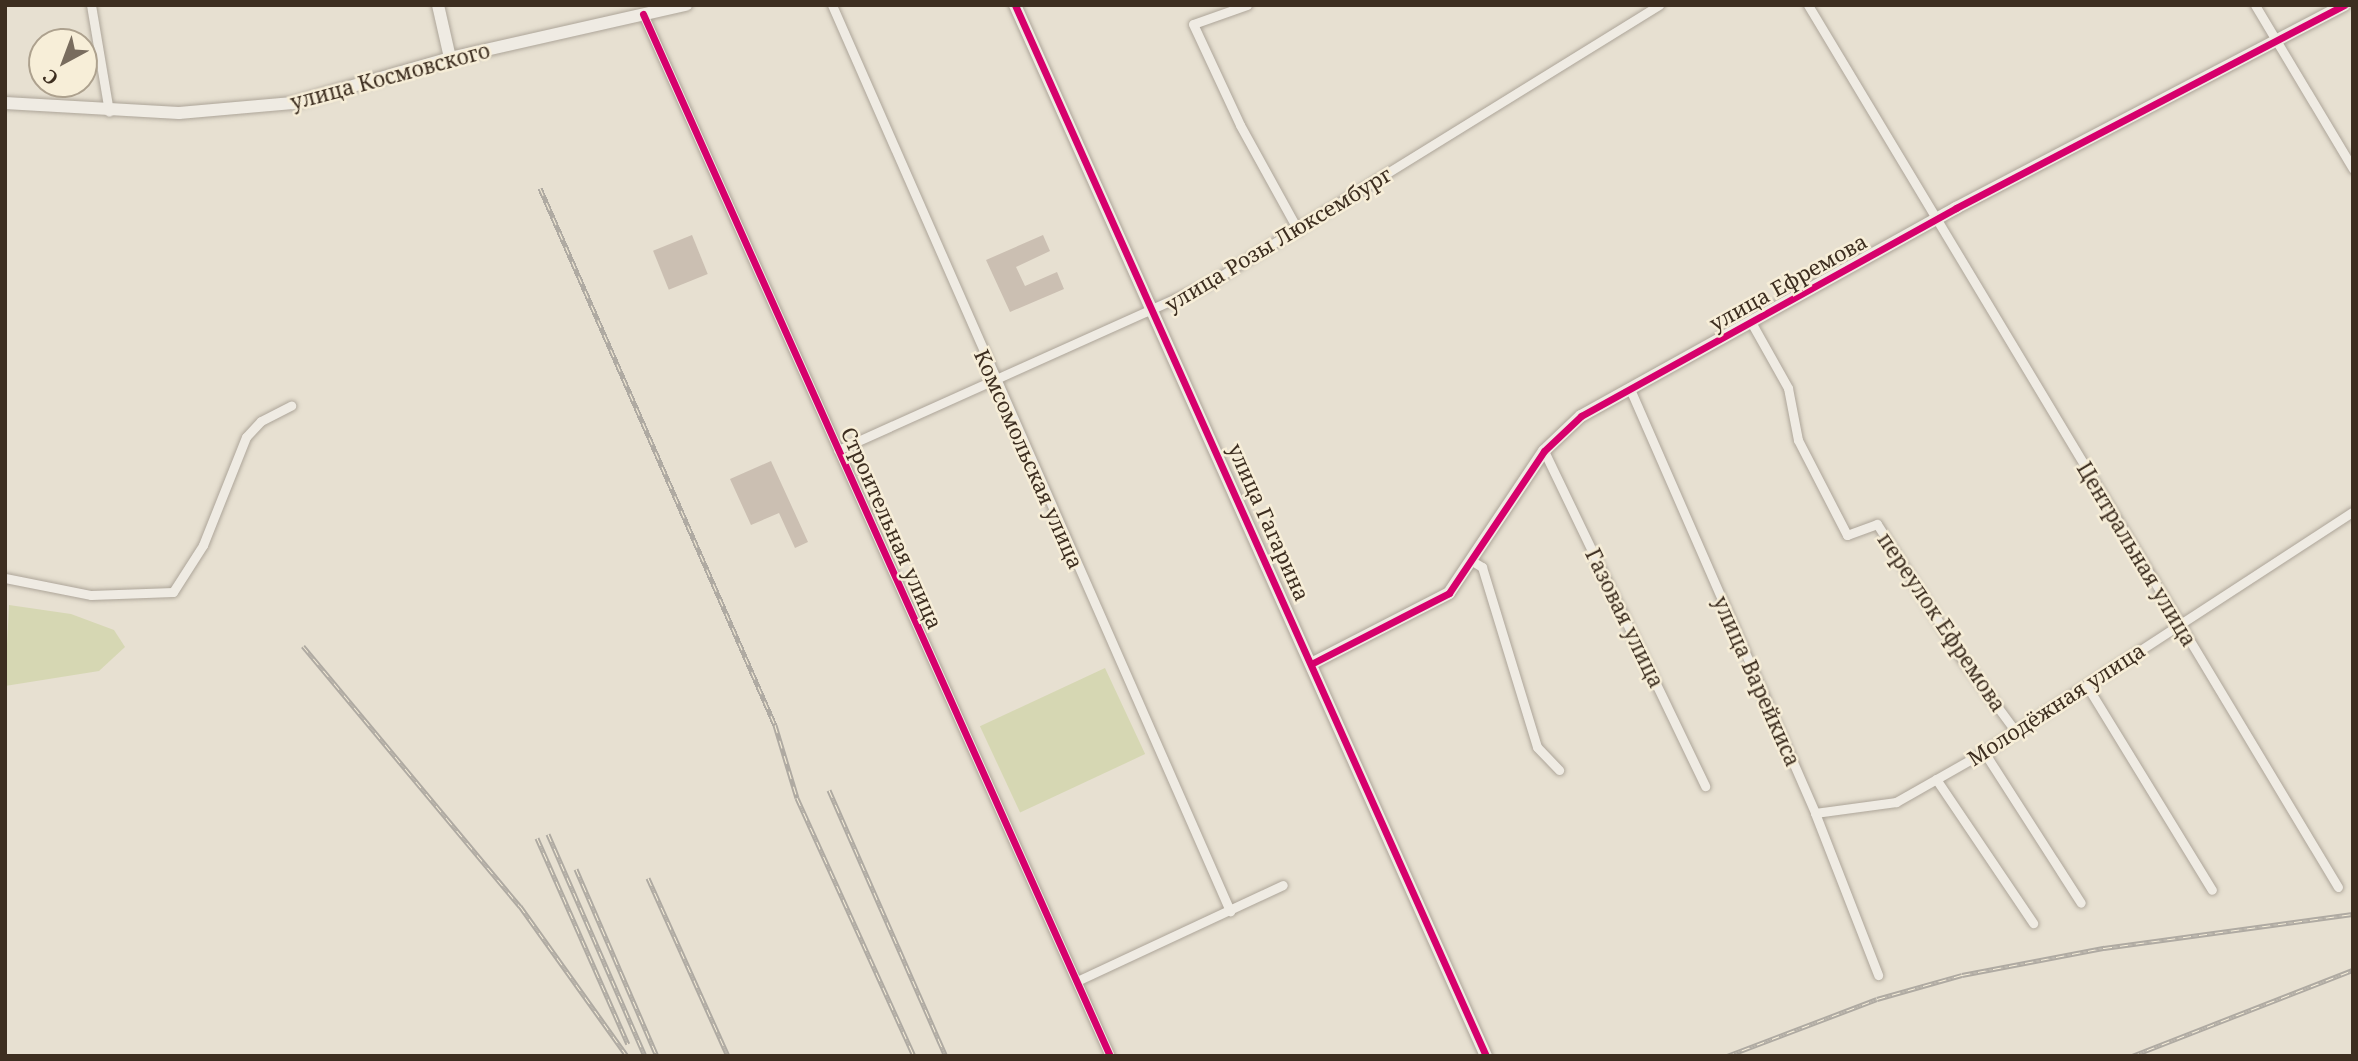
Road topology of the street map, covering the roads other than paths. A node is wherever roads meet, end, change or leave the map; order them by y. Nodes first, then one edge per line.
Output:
1 (91, 5) edge
2 (438, 5) edge
3 (686, 5) edge
4 (832, 5) edge
5 (1015, 5) edge
6 (1247, 5) edge
7 (1659, 5) edge
8 (1808, 5) edge
9 (2255, 5) edge
10 (2344, 5) edge
11 (643, 14) junction
12 (2276, 40) junction
13 (450, 58) junction
14 (5, 103) edge
15 (109, 111) junction
16 (2353, 169) edge
17 (1940, 220) junction
18 (1298, 230) junction
19 (1154, 313) junction
20 (1751, 322) junction
21 (995, 383) junction
22 (1630, 389) junction
23 (291, 406) dead end
24 (838, 450) junction
25 (1545, 451) junction
26 (2353, 510) edge
27 (1472, 561) junction
28 (5, 578) edge
29 (2178, 624) junction
30 (1313, 663) junction
31 (2087, 685) junction
32 (2016, 732) junction
33 (1984, 752) junction
34 (1559, 770) dead end
35 (1936, 779) junction
36 (1705, 786) dead end
37 (1815, 813) junction
38 (1283, 885) dead end
39 (2338, 887) dead end
40 (2212, 890) dead end
41 (2081, 903) dead end
42 (1230, 911) junction
43 (2033, 923) dead end
44 (1878, 975) dead end
45 (1077, 981) junction
46 (1110, 1056) edge
47 (1486, 1056) edge

1 - 15 street
2 - 13 street
3 - 11 street, улица Космовского
4 - 21 street, Комсомольская улица
5 - 19 street, улица Гагарина
6 - 18 street
7 - 18 street, улица Розы Люксембург
8 - 17 street, Центральная улица
9 - 12 street
10 - 12 street, улица Ефремова
11 - 13 street, улица Космовского
11 - 24 street, Строительная улица
12 - 16 street
12 - 17 street, улица Ефремова
13 - 15 street, улица Космовского
14 - 15 street, улица Космовского
17 - 20 street, улица Ефремова
17 - 29 street, Центральная улица
18 - 19 street, улица Розы Люксембург
19 - 21 street, улица Розы Люксембург
19 - 30 street, улица Гагарина
20 - 22 street, улица Ефремова
20 - 32 street, переулок Ефремова
21 - 24 street, улица Розы Люксембург
21 - 42 street, Комсомольская улица
22 - 25 street, улица Ефремова
22 - 37 street, улица Варейкиса
23 - 28 street
24 - 45 street, Строительная улица
25 - 27 street, улица Ефремова
25 - 36 street, Газовая улица
26 - 29 street, Молодёжная улица
27 - 30 street, улица Ефремова
27 - 34 street
29 - 31 street, Молодёжная улица
29 - 39 street, Центральная улица
30 - 47 street, улица Гагарина
31 - 32 street, Молодёжная улица
31 - 40 street
32 - 33 street, Молодёжная улица
33 - 35 street, Молодёжная улица
33 - 41 street
35 - 37 street, Молодёжная улица
35 - 43 street
37 - 44 street, улица Варейкиса
38 - 42 street
42 - 45 street
45 - 46 street, Строительная улица

